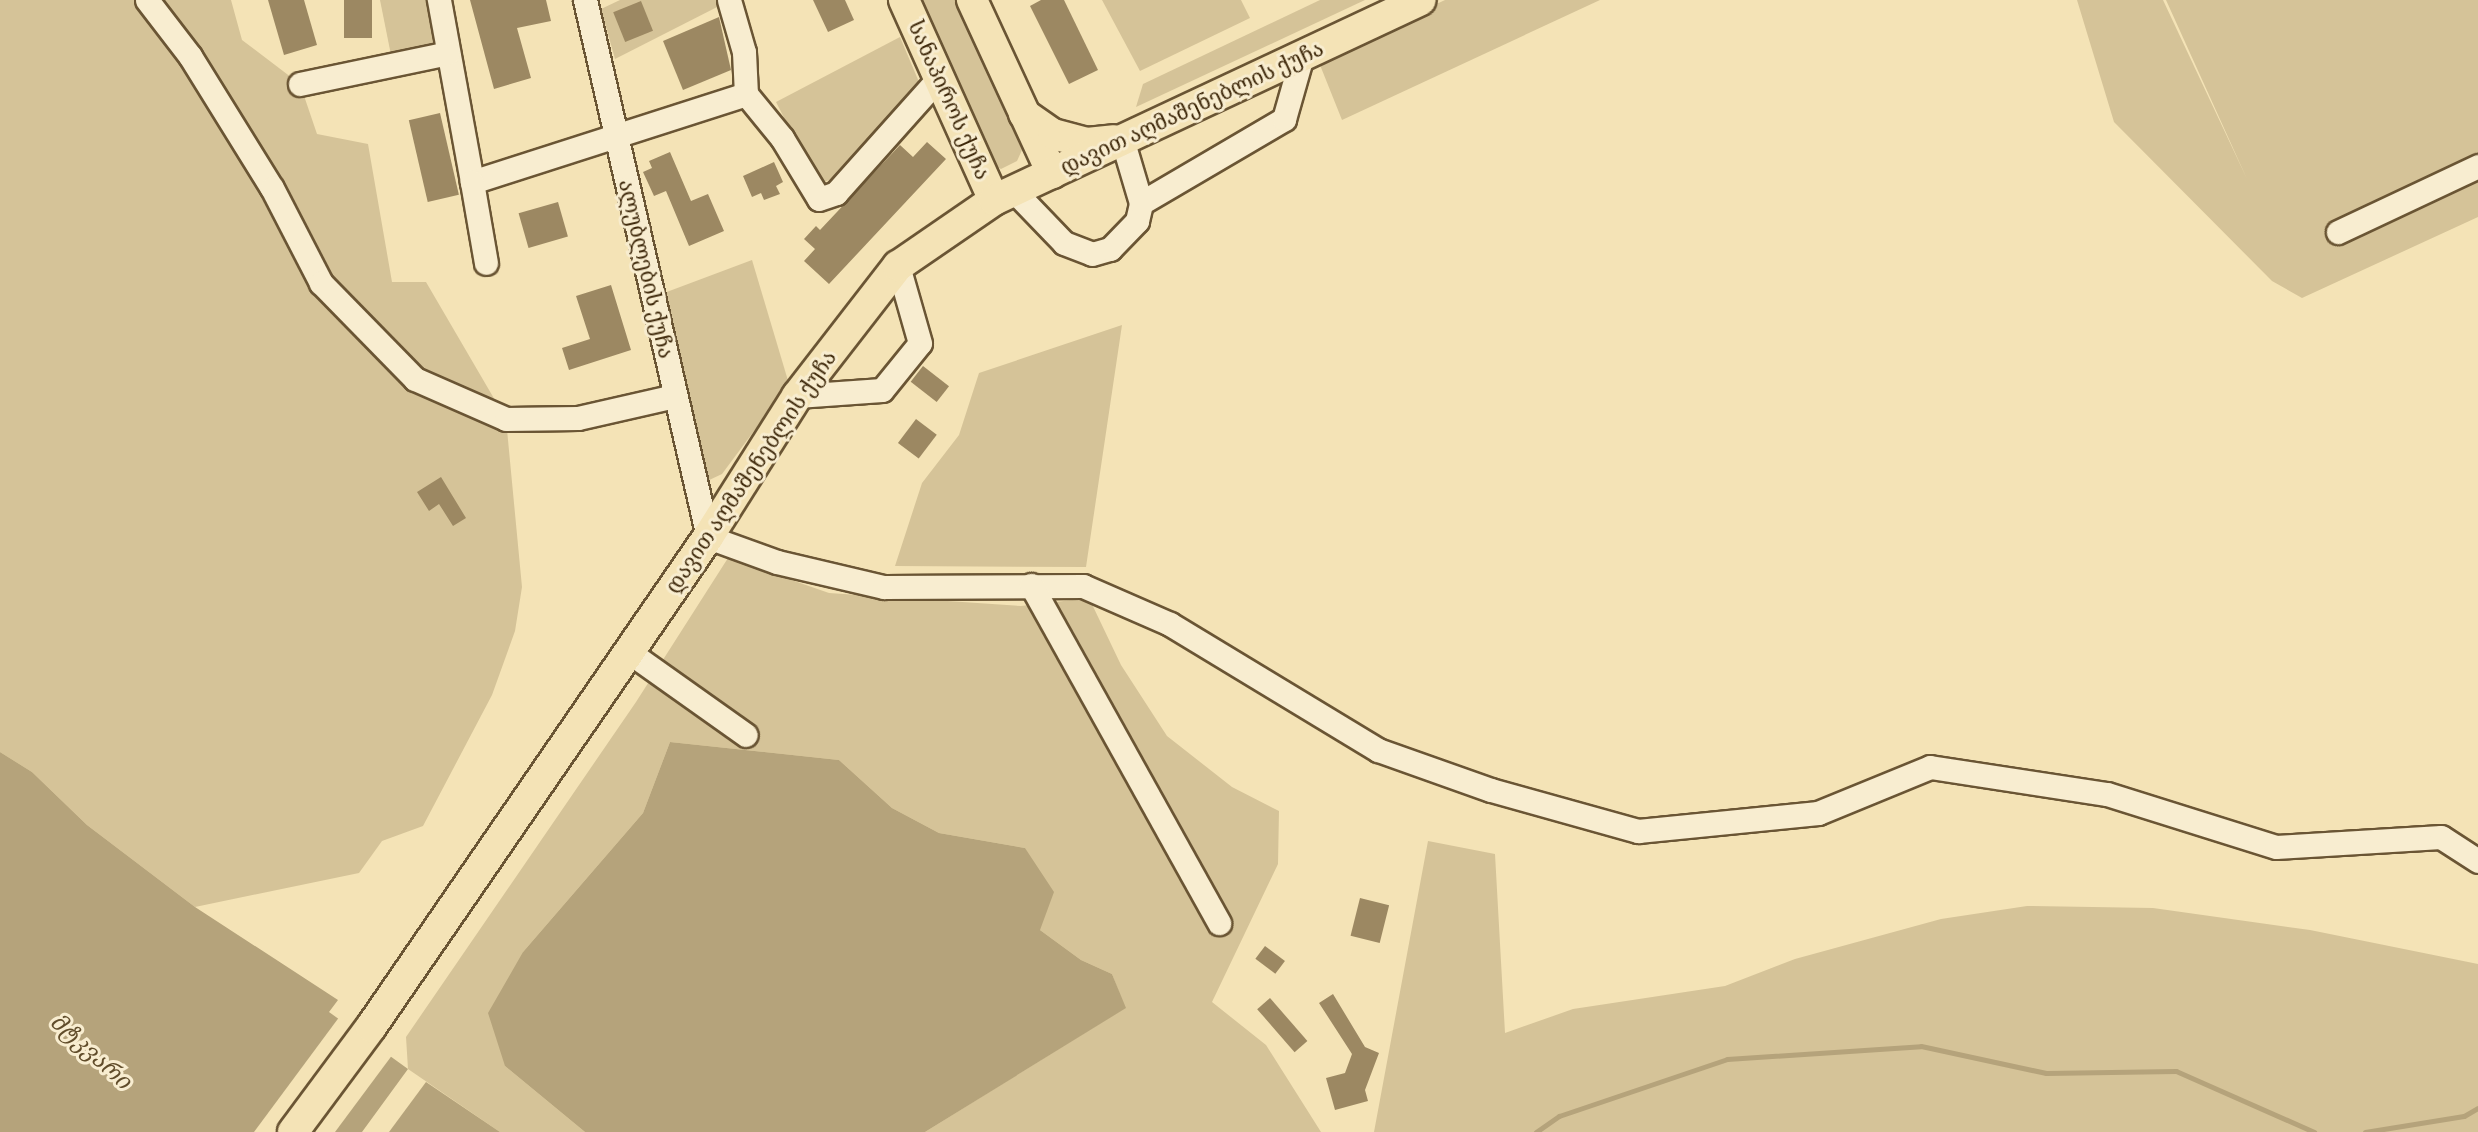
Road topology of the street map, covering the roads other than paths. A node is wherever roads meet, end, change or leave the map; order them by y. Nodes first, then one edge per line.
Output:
1 (147, 0) edge
2 (439, 0) edge
3 (586, 0) edge
4 (729, 0) edge
5 (904, 0) edge
6 (972, 0) edge
7 (1416, 1) edge
8 (448, 53) junction
9 (1303, 55) junction
10 (939, 78) junction
11 (300, 84) dead end
12 (746, 94) junction
13 (1024, 114) junction
14 (616, 134) junction
15 (1122, 139) junction
16 (2478, 166) edge
17 (1052, 173) junction
18 (472, 182) junction
19 (1004, 195) junction
20 (1140, 203) junction
21 (2338, 232) dead end
22 (486, 263) dead end
23 (898, 266) junction
24 (675, 396) junction
25 (797, 396) junction
26 (708, 537) junction
27 (1031, 585) junction
28 (629, 652) junction
29 (746, 735) dead end
30 (2478, 861) edge
31 (1219, 923) dead end
32 (293, 1132) edge

1 - 24 street
2 - 8 street
3 - 14 street, ალუბლების ქუჩა
4 - 12 street
5 - 10 main road, სანაპიროს ქუჩა
6 - 13 main road
7 - 9 main road, დავით აღმაშენებლის ქუჩა
8 - 11 street
8 - 18 street
9 - 15 main road, დავით აღმაშენებლის ქუჩა
9 - 20 street
10 - 12 street
10 - 19 main road, სანაპიროს ქუჩა
12 - 14 street
13 - 15 main road
13 - 17 main road
14 - 18 street
14 - 24 street, ალუბლების ქუჩა
15 - 17 main road, დავით აღმაშენებლის ქუჩა
15 - 20 street
16 - 21 street
17 - 19 main road, დავით აღმაშენებლის ქუჩა
18 - 22 street
19 - 20 street
19 - 23 main road, დავით აღმაშენებლის ქუჩა
23 - 25 main road, დავით აღმაშენებლის ქუჩა
23 - 25 street
24 - 26 street, ალუბლების ქუჩა
25 - 26 main road, დავით აღმაშენებლის ქუჩა
26 - 27 street
26 - 28 main road, დავით აღმაშენებლის ქუჩა
27 - 30 street
27 - 31 street
28 - 29 street
28 - 32 main road, დავით აღმაშენებლის ქუჩა

